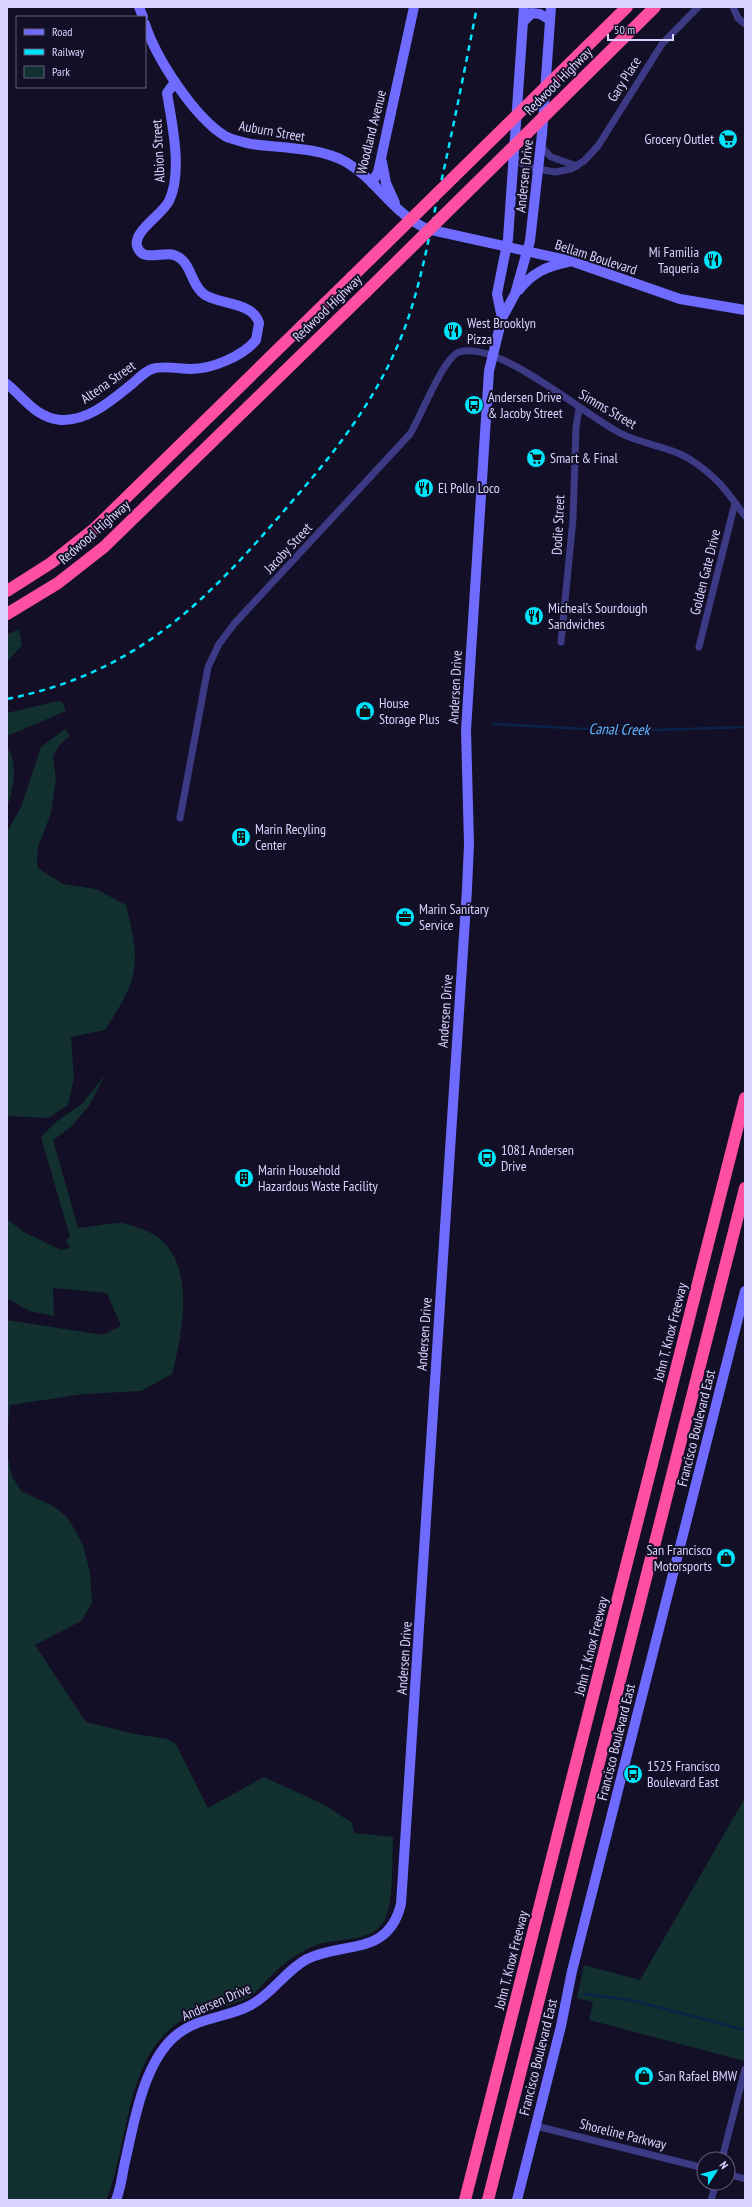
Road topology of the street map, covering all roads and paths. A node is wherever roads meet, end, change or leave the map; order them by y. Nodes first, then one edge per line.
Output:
1 (414, 7) edge
2 (524, 7) edge
3 (551, 7) edge
4 (626, 7) edge
5 (655, 7) edge
6 (698, 7) edge
7 (733, 7) edge
8 (550, 20) junction
9 (523, 22) junction
10 (745, 24) edge
11 (146, 27) edge
12 (175, 82) junction
13 (541, 146) junction
14 (382, 151) junction
15 (514, 157) junction
16 (577, 166) junction
17 (538, 170) junction
18 (372, 183) junction
19 (400, 212) junction
20 (507, 247) junction
21 (528, 251) junction
22 (571, 261) junction
23 (515, 294) junction
24 (745, 310) edge
25 (502, 318) junction
26 (255, 342) joint
27 (492, 354) junction
28 (7, 384) edge
29 (579, 409) junction
30 (735, 503) junction
31 (745, 516) edge
32 (7, 591) edge
33 (7, 614) edge
34 (562, 642) dead end
35 (699, 647) dead end
36 (180, 818) dead end
37 (745, 1098) edge
38 (745, 1188) edge
39 (745, 1292) edge
40 (745, 2069) edge
41 (536, 2126) junction
42 (724, 2151) edge
43 (696, 2166) edge
44 (116, 2200) edge
45 (465, 2200) edge
46 (488, 2200) edge
47 (517, 2200) edge

1 - 14 main road, Woodland Avenue
2 - 9 main road, Andersen Drive
3 - 8 main road, Andersen Drive
4 - 32 highway, Redwood Highway, bridge
5 - 33 highway, Redwood Highway, bridge
6 - 16 street, Gary Place
7 - 10 street
8 - 9 main road
8 - 13 main road, Andersen Drive
9 - 15 main road, Andersen Drive
11 - 12 main road, Auburn Street
12 - 18 main road, Auburn Street
12 - 26 main road, Albion Street
13 - 16 street
13 - 17 main road, Andersen Drive
14 - 18 main road, Woodland Avenue
14 - 19 main road
15 - 17 street, Gary Place
15 - 20 main road, Andersen Drive
16 - 17 street, Gary Place
17 - 21 main road, Andersen Drive
18 - 19 main road, Woodland Avenue
19 - 20 main road, Woodland Avenue
20 - 21 main road, Bellam Boulevard
20 - 25 main road, Andersen Drive
21 - 22 main road, Bellam Boulevard
21 - 23 main road, Andersen Drive
22 - 23 main road
22 - 24 main road, Bellam Boulevard
23 - 25 main road, Andersen Drive
25 - 27 main road, Andersen Drive
26 - 28 main road, Altena Street
27 - 29 street, Simms Street
27 - 36 street, Jacoby Street
27 - 44 main road, Andersen Drive
29 - 30 street, Simms Street
29 - 34 street, Dodie Street
30 - 31 street, Simms Street
30 - 35 street, Golden Gate Drive
37 - 45 highway, John T. Knox Freeway
38 - 46 highway
39 - 41 main road, Francisco Boulevard East
40 - 42 street
41 - 43 street, Shoreline Parkway
41 - 47 main road, Francisco Boulevard East

